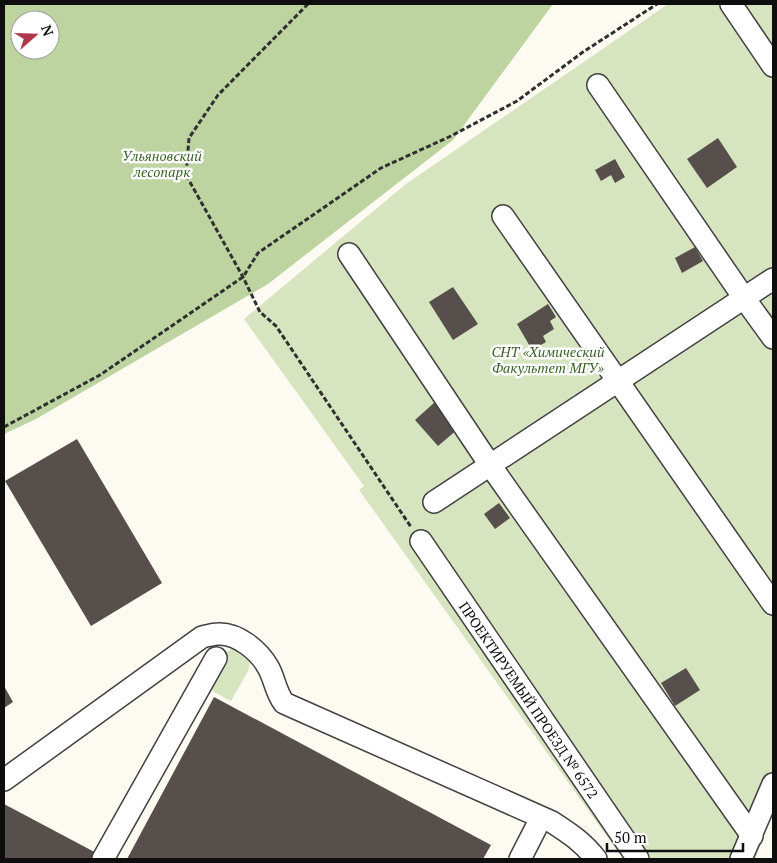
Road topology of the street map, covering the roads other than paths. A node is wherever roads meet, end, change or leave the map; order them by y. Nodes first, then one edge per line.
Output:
1 (731, 4) edge
2 (773, 66) edge
3 (598, 85) dead end
4 (503, 216) dead end
5 (349, 254) dead end
6 (773, 279) edge
7 (744, 298) junction
8 (773, 338) edge
9 (618, 380) junction
10 (490, 465) junction
11 (434, 502) dead end
12 (421, 542) road end
13 (773, 604) edge
14 (216, 658) dead end
15 (4, 780) edge
16 (773, 784) edge
17 (541, 818) junction
18 (752, 836) junction
19 (103, 859) edge
20 (520, 859) edge
21 (596, 859) edge
22 (638, 859) edge
23 (741, 859) edge

1 - 2 street
3 - 7 street
4 - 9 street
5 - 10 street
6 - 7 street
7 - 8 street
7 - 9 street
9 - 10 street
9 - 13 street
10 - 11 street
10 - 18 street
12 - 22 street, ПРОЕКТИРУЕМЫЙ ПРОЕЗД № 6572
14 - 19 street
15 - 17 street
16 - 18 street
17 - 20 street
17 - 21 street
18 - 23 street

